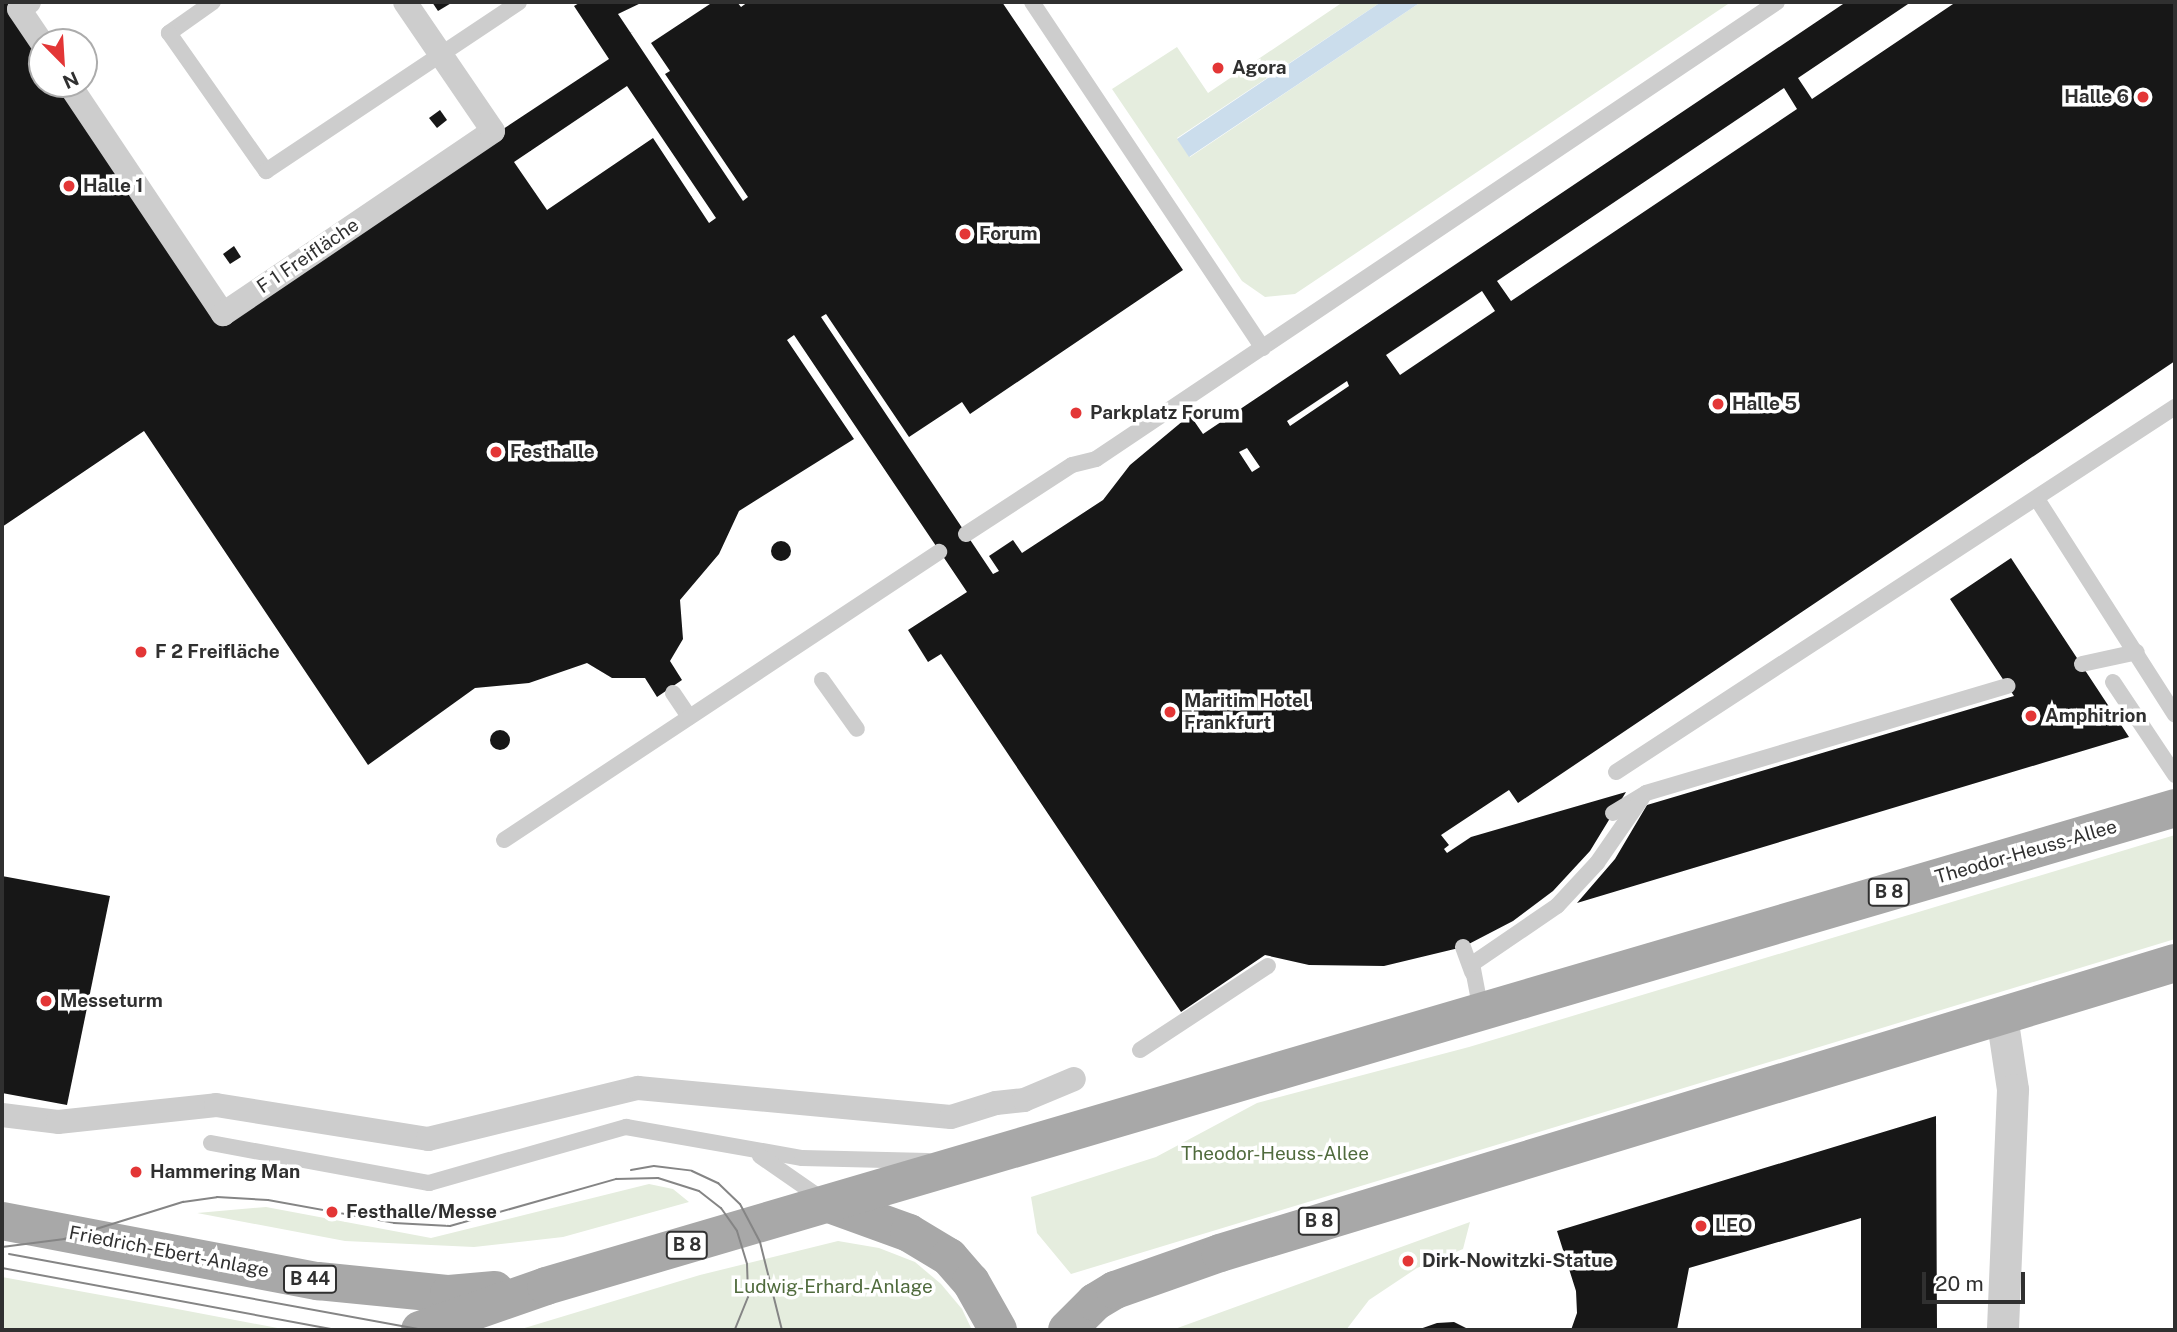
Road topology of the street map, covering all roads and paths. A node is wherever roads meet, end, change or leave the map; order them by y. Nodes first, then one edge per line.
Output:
1 (29, 2) edge
2 (213, 2) edge
3 (405, 2) edge
4 (519, 2) edge
5 (1032, 2) edge
6 (1777, 2) edge
7 (32, 28) edge
8 (441, 54) junction
9 (78, 98) edge
10 (1263, 348) junction
11 (1173, 406) junction
12 (2175, 407) edge
13 (1183, 420) dead end
14 (2037, 499) junction
15 (966, 534) dead end
16 (939, 552) dead end
17 (2137, 652) junction
18 (2082, 664) dead end
19 (822, 680) dead end
20 (2113, 682) dead end
21 (2008, 686) dead end
22 (673, 693) dead end
23 (2175, 715) edge
24 (689, 718) junction
25 (857, 729) dead end
26 (1616, 772) dead end
27 (2175, 775) edge
28 (1646, 793) junction
29 (2175, 808) edge
30 (1613, 813) dead end
31 (505, 840) dead end
32 (1463, 947) dead end
33 (2175, 963) edge
34 (1268, 966) dead end
35 (1472, 972) junction
36 (1481, 1011) junction
37 (2002, 1016) junction
38 (1140, 1050) dead end
39 (1074, 1079) dead end
40 (2, 1115) edge
41 (958, 1137) junction
42 (211, 1143) dead end
43 (755, 1153) junction
44 (829, 1204) junction
45 (2, 1221) edge
46 (545, 1286) junction
47 (420, 1330) edge
48 (998, 1330) edge
49 (1067, 1330) edge
50 (2003, 1330) edge

1 - 7 street
2 - 8 lane
3 - 8 street, F 1 Freifläche
4 - 8 lane
5 - 10 lane
6 - 10 lane
8 - 9 street, F 1 Freifläche
10 - 11 lane
11 - 13 lane
11 - 15 lane
12 - 14 lane
14 - 17 lane
14 - 26 lane
16 - 24 lane
17 - 18 lane
17 - 23 lane
19 - 25 lane
20 - 27 lane
21 - 28 lane
22 - 24 lane
24 - 31 lane
28 - 30 lane
28 - 35 lane
29 - 36 main road, Theodor-Heuss-Allee / B 8
32 - 35 lane
33 - 37 main road, B 8
34 - 38 lane
35 - 36 lane
36 - 41 main road, Theodor-Heuss-Allee / B 8
37 - 49 main road, B 8
37 - 50 street
39 - 41 street
40 - 41 street
41 - 43 lane
41 - 44 main road, Theodor-Heuss-Allee / B 8
42 - 43 lane
43 - 44 lane
44 - 46 main road, B 8
44 - 48 main road
45 - 46 main road, Friedrich-Ebert-Anlage / B 44
46 - 47 main road, B 8

